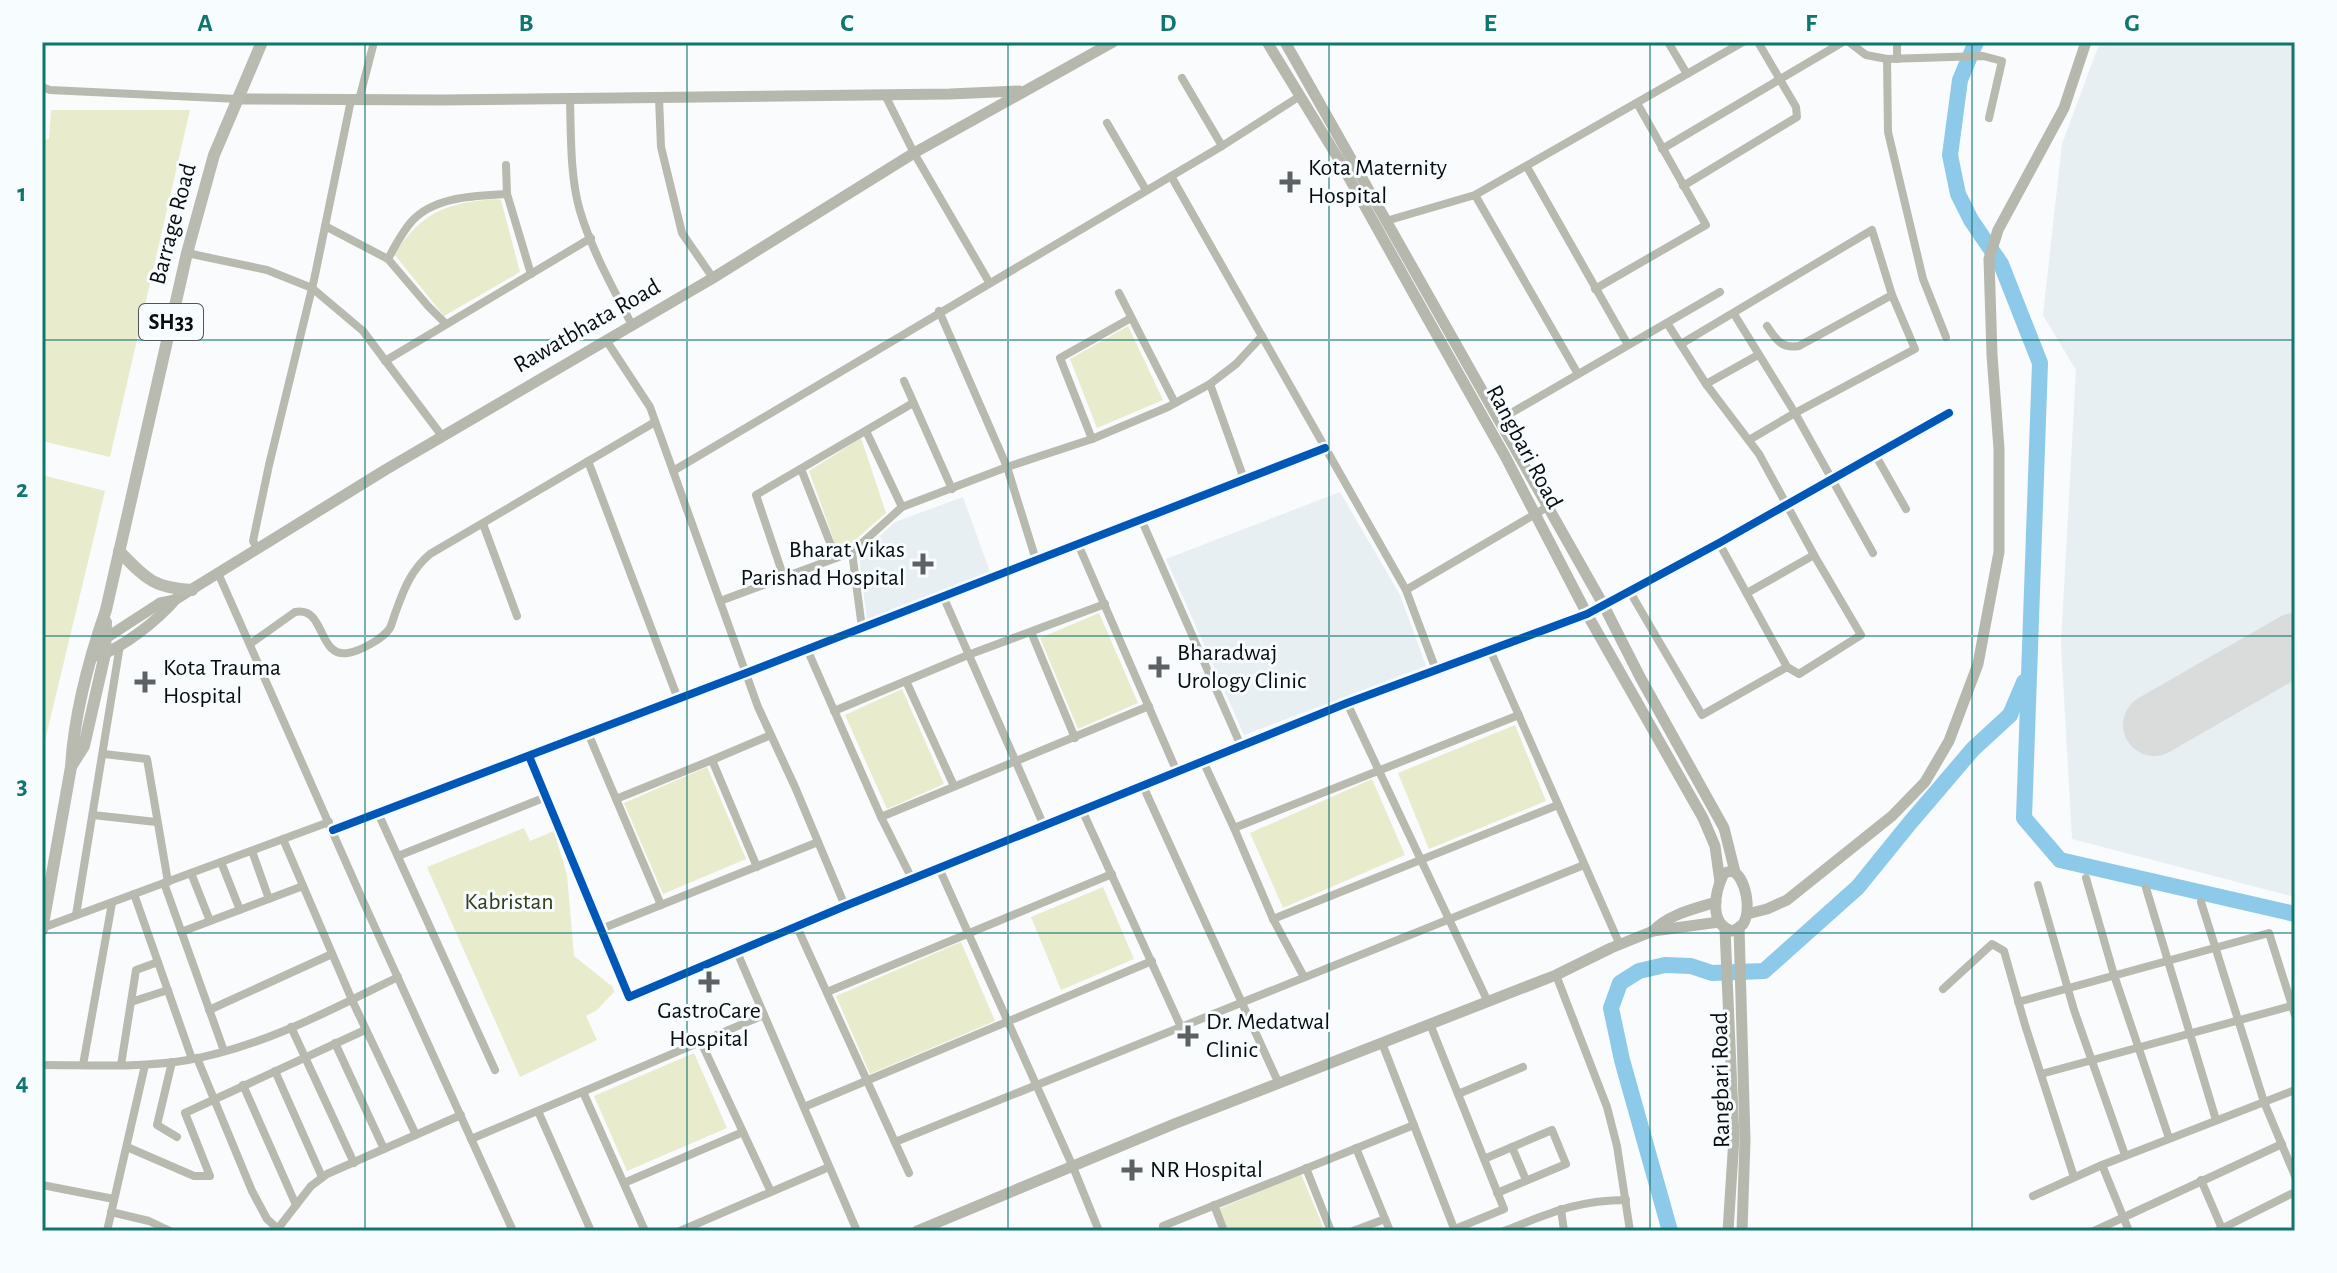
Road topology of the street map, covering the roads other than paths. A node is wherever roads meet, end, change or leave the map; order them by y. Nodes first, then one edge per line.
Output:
1 (262, 42) edge
2 (374, 42) edge
3 (1113, 42) edge
4 (1267, 42) edge
5 (1285, 42) edge
6 (1668, 42) edge
7 (1743, 42) edge
8 (1758, 42) edge
9 (1846, 42) edge
10 (1897, 42) edge
11 (2086, 42) edge
12 (1826, 46) edge
13 (1892, 59) junction
14 (1687, 74) junction
15 (1182, 78) dead end
16 (1780, 78) junction
17 (42, 87) edge
18 (1023, 91) junction
19 (885, 95) junction
20 (1300, 96) junction
21 (659, 98) junction
22 (238, 99) junction
23 (570, 99) junction
24 (355, 100) junction
25 (1637, 103) junction
26 (1989, 118) dead end
27 (1107, 123) dead end
28 (1222, 146) junction
29 (1662, 149) junction
30 (914, 153) junction
31 (506, 165) dead end
32 (1527, 167) junction
33 (1171, 176) junction
34 (1683, 186) junction
35 (1146, 190) junction
36 (507, 194) junction
37 (1475, 195) junction
38 (1386, 221) junction
39 (325, 226) junction
40 (591, 238) junction
41 (187, 253) junction
42 (388, 259) junction
43 (531, 274) junction
44 (713, 278) junction
45 (989, 282) junction
46 (312, 288) junction
47 (1595, 289) junction
48 (1720, 292) dead end
49 (1119, 293) dead end
50 (1892, 295) junction
51 (939, 311) junction
52 (1734, 314) junction
53 (1131, 318) junction
54 (1667, 323) junction
55 (446, 324) junction
56 (632, 325) junction
57 (1767, 326) dead end
58 (1262, 336) junction
59 (1946, 337) dead end
60 (606, 340) junction
61 (1681, 344) junction
62 (1628, 345) junction
63 (1758, 355) junction
64 (385, 361) junction
65 (1578, 374) junction
66 (904, 381) dead end
67 (1210, 384) junction
68 (1706, 384) junction
69 (913, 403) junction
70 (1175, 403) junction
71 (1795, 413) junction
72 (1949, 413) dead end
73 (1499, 420) junction
74 (655, 422) junction
75 (866, 431) junction
76 (442, 436) junction
77 (1092, 439) junction
78 (1749, 440) junction
79 (1325, 448) junction
80 (1876, 456) junction
81 (588, 461) junction
82 (1007, 467) junction
83 (801, 469) junction
84 (673, 471) junction
85 (1244, 479) junction
86 (1831, 479) junction
87 (952, 489) junction
88 (1787, 504) junction
89 (1549, 506) junction
90 (902, 507) junction
91 (1906, 509) dead end
92 (1536, 514) junction
93 (1141, 519) junction
94 (483, 524) junction
95 (1719, 543) junction
96 (1078, 544) junction
97 (257, 548) junction
98 (119, 551) junction
99 (852, 552) junction
100 (1873, 553) dead end
101 (1814, 555) junction
102 (836, 558) junction
103 (1036, 560) junction
104 (218, 573) junction
105 (784, 578) junction
106 (192, 590) junction
107 (1406, 590) junction
108 (1630, 592) junction
109 (1747, 593) junction
110 (943, 596) junction
111 (176, 599) junction
112 (720, 601) junction
113 (1105, 604) junction
114 (1604, 606) junction
115 (1587, 614) junction
116 (517, 616) dead end
117 (862, 628) junction
118 (1031, 632) junction
119 (101, 640) junction
120 (250, 644) junction
121 (120, 645) junction
122 (807, 649) junction
123 (1490, 650) junction
124 (968, 655) junction
125 (98, 656) junction
126 (1787, 667) junction
127 (1436, 670) junction
128 (746, 673) junction
129 (906, 681) junction
130 (678, 699) junction
131 (1347, 703) junction
132 (1149, 706) junction
133 (834, 711) junction
134 (1519, 715) junction
135 (588, 733) junction
136 (771, 735) junction
137 (1075, 738) junction
138 (1241, 746) junction
139 (104, 754) junction
140 (529, 756) junction
141 (712, 760) junction
142 (1015, 761) junction
143 (1203, 761) junction
144 (1379, 770) junction
145 (1177, 772) junction
146 (954, 786) junction
147 (1143, 786) junction
148 (546, 797) junction
149 (616, 799) junction
150 (1558, 805) junction
151 (1082, 810) junction
152 (378, 813) junction
153 (93, 815) junction
154 (881, 817) junction
155 (156, 822) junction
156 (331, 826) junction
157 (1044, 826) junction
158 (1234, 828) junction
159 (283, 839) junction
160 (818, 842) junction
161 (252, 851) junction
162 (398, 856) junction
163 (1421, 859) junction
164 (221, 862) junction
165 (1584, 865) junction
166 (757, 867) junction
167 (939, 868) junction
168 (1735, 872) junction
169 (191, 873) junction
170 (1112, 874) junction
171 (2086, 878) dead end
172 (912, 879) junction
173 (1720, 882) junction
174 (166, 883) junction
175 (2038, 885) dead end
176 (303, 886) junction
177 (2146, 888) dead end
178 (134, 894) junction
179 (269, 899) junction
180 (1716, 902) junction
181 (2201, 902) dead end
182 (112, 903) junction
183 (661, 905) junction
184 (845, 906) junction
185 (240, 910) junction
186 (1747, 914) junction
187 (76, 915) junction
188 (1273, 919) junction
189 (1449, 919) junction
190 (210, 921) junction
191 (1722, 926) junction
192 (797, 927) junction
193 (1739, 927) junction
194 (42, 929) edge
195 (601, 929) junction
196 (1653, 931) junction
197 (181, 932) junction
198 (968, 933) junction
199 (1620, 945) junction
200 (2215, 948) junction
201 (737, 952) junction
202 (332, 954) junction
203 (1152, 961) junction
204 (2167, 961) junction
205 (158, 962) junction
206 (1556, 975) junction
207 (2114, 975) junction
208 (398, 977) junction
209 (1304, 977) junction
210 (2068, 988) junction
211 (1943, 989) dead end
212 (168, 990) junction
213 (827, 992) junction
214 (352, 1000) junction
215 (1241, 1001) junction
216 (131, 1002) junction
217 (1488, 1002) junction
218 (2018, 1002) junction
219 (2293, 1005) edge
220 (209, 1010) junction
221 (764, 1015) junction
222 (2295, 1015) edge
223 (2238, 1020) junction
224 (1007, 1022) junction
225 (1430, 1024) junction
226 (291, 1027) junction
227 (1181, 1027) junction
228 (365, 1030) junction
229 (2189, 1033) junction
230 (701, 1042) junction
231 (335, 1043) junction
232 (1382, 1043) junction
233 (2139, 1047) junction
234 (224, 1051) junction
235 (305, 1057) junction
236 (195, 1058) junction
237 (2090, 1060) junction
238 (172, 1062) junction
239 (42, 1065) edge
240 (83, 1065) junction
241 (121, 1065) junction
242 (145, 1065) junction
243 (1523, 1067) dead end
244 (495, 1070) dead end
245 (275, 1071) junction
246 (2041, 1074) junction
247 (867, 1081) junction
248 (1279, 1084) junction
249 (243, 1085) junction
250 (1037, 1085) junction
251 (2295, 1090) edge
252 (583, 1092) junction
253 (1458, 1094) junction
254 (213, 1099) junction
255 (2264, 1102) junction
256 (804, 1107) junction
257 (538, 1111) junction
258 (461, 1115) junction
259 (2216, 1120) junction
260 (1414, 1125) junction
261 (743, 1132) junction
262 (416, 1135) junction
263 (177, 1137) dead end
264 (2169, 1138) junction
265 (471, 1139) junction
266 (895, 1142) junction
267 (2282, 1144) junction
268 (127, 1147) junction
269 (1512, 1147) junction
270 (1356, 1148) junction
271 (384, 1149) junction
272 (2125, 1155) junction
273 (1484, 1159) junction
274 (354, 1163) junction
275 (2102, 1165) junction
276 (829, 1167) junction
277 (1073, 1167) junction
278 (1306, 1168) junction
279 (909, 1173) dead end
280 (2295, 1176) edge
281 (322, 1177) junction
282 (2074, 1177) junction
283 (1526, 1180) junction
284 (2201, 1180) junction
285 (624, 1183) junction
286 (42, 1185) edge
287 (771, 1192) junction
288 (2295, 1192) edge
289 (1497, 1193) junction
290 (2033, 1196) dead end
291 (114, 1199) junction
292 (1626, 1200) junction
293 (296, 1205) junction
294 (1214, 1205) junction
295 (1561, 1209) junction
296 (111, 1212) junction
297 (2123, 1216) junction
298 (1385, 1219) junction
299 (277, 1230) edge
300 (1455, 1230) edge
301 (2221, 1230) edge
302 (107, 1231) edge
303 (170, 1231) edge
304 (513, 1231) edge
305 (591, 1231) edge
306 (645, 1231) edge
307 (680, 1231) edge
308 (857, 1231) edge
309 (917, 1231) edge
310 (1099, 1231) edge
311 (1165, 1231) edge
312 (1224, 1231) edge
313 (1331, 1231) edge
314 (1353, 1231) edge
315 (1390, 1231) edge
316 (1504, 1231) edge
317 (1564, 1231) edge
318 (1630, 1231) edge
319 (1728, 1231) edge
320 (1742, 1231) edge
321 (2094, 1231) edge
322 (2129, 1231) edge

1 - 22 main road, Barrage Road / SH33
2 - 24 street
3 - 18 street, Rawatbhata Road
4 - 20 street, Rangbari Road
5 - 38 street, Rangbari Road
6 - 14 street
7 - 14 street
8 - 16 street
9 - 12 street
9 - 13 street
10 - 13 street
11 - 186 street
12 - 16 street
13 - 26 street
13 - 59 street
14 - 25 street
15 - 28 street
16 - 29 street
16 - 34 street
17 - 22 street
18 - 19 street
18 - 30 street, Rawatbhata Road
19 - 21 street
19 - 30 street
20 - 28 street
20 - 92 street, Rangbari Road
21 - 23 street
21 - 44 street
22 - 24 street
22 - 41 main road, Barrage Road / SH33
23 - 24 street
23 - 40 street
24 - 39 street
25 - 29 street
25 - 32 street
27 - 35 street
28 - 33 street
29 - 34 street
30 - 44 street, Rawatbhata Road
30 - 45 street
31 - 36 street
32 - 37 street
32 - 47 street
33 - 35 street
33 - 58 street
34 - 47 street
35 - 45 street
36 - 42 street
36 - 43 street
37 - 38 street
37 - 65 street
38 - 73 street, Rangbari Road
39 - 42 street
39 - 46 street
40 - 43 street
40 - 56 street
41 - 46 street
41 - 98 main road, Barrage Road / SH33
42 - 55 street
43 - 55 street
44 - 56 street, Rawatbhata Road
45 - 51 street
46 - 64 street
46 - 97 street
47 - 62 street
48 - 54 street
49 - 53 street
50 - 52 street
50 - 57 street
50 - 71 street
51 - 82 street
51 - 84 street
52 - 61 street
52 - 63 street
53 - 70 street
53 - 77 street
54 - 61 street
54 - 62 street
55 - 64 street
56 - 60 street, Rawatbhata Road
58 - 67 street
58 - 79 street
60 - 74 street
60 - 76 street, Rawatbhata Road
61 - 68 street
62 - 65 street
63 - 68 street
63 - 71 street
64 - 76 street
65 - 73 street
66 - 69 street
67 - 70 street
67 - 85 street
68 - 78 street
69 - 75 street
69 - 87 street
70 - 77 street
71 - 78 street
71 - 86 street
72 - 80 street
73 - 89 street, Rangbari Road
74 - 81 street
74 - 84 street
75 - 83 street
75 - 90 street
76 - 97 street, Rawatbhata Road
77 - 82 street
78 - 88 street
79 - 85 street
79 - 107 street
80 - 86 street
80 - 91 street
81 - 94 street
81 - 130 street
82 - 87 street
82 - 103 street
83 - 102 street
83 - 105 street
84 - 112 street
85 - 93 street
86 - 88 street
86 - 100 street
87 - 90 street
88 - 95 street
88 - 101 street
89 - 92 street
89 - 114 street, Rangbari Road
90 - 99 street
92 - 107 street
92 - 115 street, Rangbari Road
93 - 96 street
93 - 138 street
94 - 116 street
94 - 120 street
95 - 108 street
95 - 109 street
96 - 103 street
96 - 113 street
97 - 104 street, Rawatbhata Road
98 - 106 main road
98 - 119 main road, Barrage Road / SH33
99 - 102 street
99 - 117 street
101 - 109 street
101 - 126 street
102 - 105 street
103 - 110 street
104 - 106 street, Rawatbhata Road
104 - 120 street
105 - 112 street
106 - 111 street, Rawatbhata Road
107 - 127 street
108 - 114 street
108 - 126 street
109 - 126 street
110 - 117 street
110 - 124 street
111 - 119 street
111 - 121 street, Rawatbhata Road
112 - 128 street
113 - 118 street
113 - 132 street
114 - 115 street
114 - 168 street, Rangbari Road
115 - 123 street
115 - 173 street, Rangbari Road
117 - 122 street
118 - 124 street
118 - 137 street
119 - 125 main road, Barrage Road / SH33
120 - 156 street
121 - 125 street, Rawatbhata Road
121 - 139 street
122 - 128 street
122 - 133 street
123 - 127 street
123 - 134 street
124 - 129 street
124 - 142 street
125 - 194 main road, SH33
127 - 131 street
128 - 130 street
128 - 136 street
129 - 133 street
129 - 146 street
130 - 135 street
131 - 138 street
131 - 144 street
132 - 137 street
132 - 145 street
133 - 154 street
134 - 144 street
134 - 150 street
135 - 140 street
135 - 149 street
136 - 141 street
136 - 160 street
137 - 142 street
138 - 143 street
139 - 153 street
139 - 155 street
140 - 148 street
140 - 152 street
141 - 149 street
141 - 166 street
142 - 146 street
142 - 157 street
143 - 145 street
143 - 158 street
144 - 158 street
144 - 163 street
145 - 147 street
146 - 154 street
147 - 151 street
147 - 215 street
148 - 162 street
148 - 195 street
149 - 183 street
150 - 163 street
150 - 165 street
151 - 157 street
151 - 170 street
152 - 156 street
152 - 162 street
153 - 155 street
153 - 187 street
154 - 172 street
155 - 174 street
156 - 159 street
156 - 208 street
157 - 167 street
158 - 188 street
159 - 161 street
159 - 176 street
160 - 166 street
160 - 184 street
161 - 164 street
161 - 179 street
162 - 244 street
163 - 188 street
163 - 189 street
164 - 169 street
164 - 185 street
165 - 189 street
165 - 199 street
166 - 183 street
167 - 172 street
167 - 198 street
168 - 173 street
168 - 186 street, Rangbari Road
169 - 174 street
169 - 190 street
170 - 198 street
170 - 203 street
171 - 207 street
172 - 184 street
173 - 180 street, Rangbari Road
174 - 178 street
174 - 197 street
175 - 210 street
176 - 179 street
176 - 202 street
177 - 204 street
178 - 182 street
178 - 205 street
179 - 185 street
180 - 191 street, Rangbari Road
180 - 196 street
181 - 200 street
182 - 187 street
182 - 240 street
183 - 195 street
184 - 192 street
185 - 190 street
186 - 193 street
187 - 194 street
188 - 209 street
189 - 209 street
189 - 217 street
190 - 197 street
191 - 193 street
191 - 196 street
191 - 319 street, Rangbari Road
192 - 201 street
192 - 213 street
193 - 320 street, Rangbari Road
195 - 201 street
196 - 199 street
197 - 220 street
198 - 213 street
198 - 224 street
199 - 206 street
200 - 204 street
200 - 219 street
200 - 223 street
201 - 221 street
202 - 214 street
202 - 220 street
203 - 224 street
203 - 227 street
204 - 207 street
204 - 229 street
205 - 212 street
205 - 216 street
206 - 217 street
206 - 292 street
207 - 210 street
207 - 233 street
208 - 214 street
208 - 258 street
209 - 215 street
210 - 218 street
210 - 237 street
211 - 218 street
212 - 216 street
212 - 236 street
213 - 247 street
214 - 226 street
214 - 228 street
215 - 227 street
215 - 248 street
216 - 241 street
217 - 225 street
218 - 246 street
219 - 222 street
219 - 223 street
220 - 234 street
221 - 230 street
221 - 256 street
223 - 229 street
223 - 255 street
224 - 247 street
224 - 250 street
225 - 232 street
225 - 253 street
226 - 234 street
226 - 235 street
227 - 250 street
228 - 231 street
228 - 262 street
229 - 233 street
229 - 259 street
230 - 252 street
230 - 261 street
231 - 235 street
231 - 271 street
232 - 248 street
232 - 260 street
233 - 237 street
233 - 264 street
234 - 236 street
235 - 245 street
235 - 274 street
236 - 238 street
236 - 254 street
237 - 246 street
237 - 272 street
238 - 242 street
238 - 263 street
239 - 240 street
240 - 241 street
241 - 242 street
242 - 268 street
243 - 253 street
245 - 249 street
245 - 281 street
246 - 282 street
247 - 256 street
247 - 266 street
248 - 277 street
249 - 254 street
249 - 293 street
250 - 266 street
250 - 277 street
251 - 255 street
252 - 257 street
252 - 285 street
253 - 273 street
254 - 268 street
254 - 299 street
255 - 259 street
255 - 267 street
256 - 276 street
257 - 265 street
257 - 305 street
258 - 262 street
258 - 265 street
259 - 264 street
260 - 270 street
260 - 300 street
261 - 285 street
261 - 287 street
262 - 271 street
264 - 272 street
265 - 304 street
266 - 279 street
267 - 280 street
267 - 284 street
268 - 291 street
269 - 273 street
269 - 283 street
269 - 283 street
270 - 278 street
270 - 298 street
271 - 274 street
272 - 275 street
273 - 289 street
274 - 281 street
275 - 282 street
275 - 297 street
276 - 287 street
276 - 308 street
277 - 309 street
277 - 310 street
278 - 294 street
278 - 313 street
281 - 293 street
282 - 290 street
283 - 289 street
284 - 297 street
284 - 301 street
285 - 306 street
286 - 291 street
287 - 307 street
288 - 301 street
289 - 300 street
291 - 296 street
292 - 295 street
292 - 318 street
293 - 299 street
294 - 311 street
294 - 312 street
295 - 316 street
295 - 317 street
296 - 302 street
296 - 303 street
297 - 321 street
297 - 322 street
298 - 314 street
298 - 315 street

